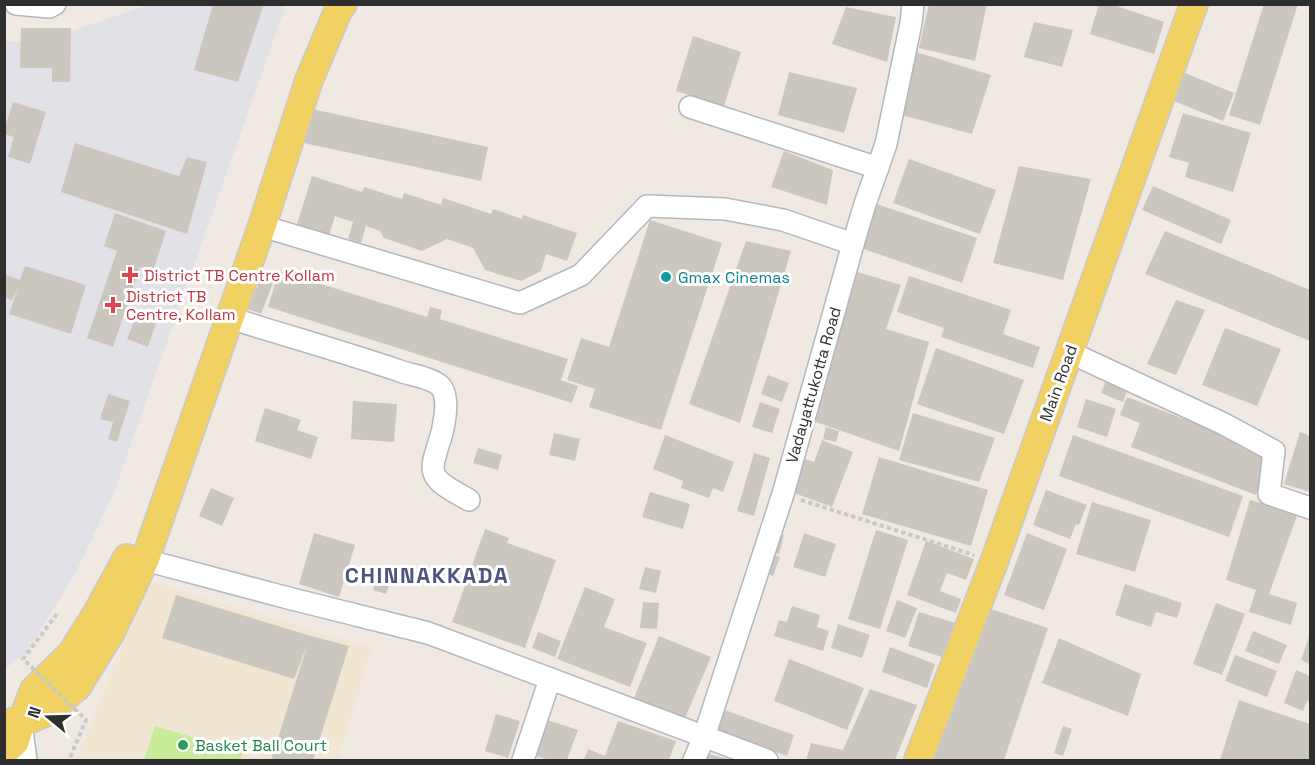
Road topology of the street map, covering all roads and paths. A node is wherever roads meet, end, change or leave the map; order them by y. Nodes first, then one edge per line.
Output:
1 (16, 4) edge
2 (56, 4) edge
3 (320, 4) edge
4 (343, 4) edge
5 (913, 4) edge
6 (1194, 4) edge
7 (690, 107) dead end
8 (878, 168) junction
9 (262, 226) junction
10 (852, 244) junction
11 (230, 318) junction
12 (1069, 352) junction
13 (783, 494) junction
14 (469, 500) dead end
15 (1311, 508) edge
16 (145, 560) junction
17 (994, 562) junction
18 (57, 614) dead end
19 (45, 679) junction
20 (550, 679) junction
21 (64, 698) junction
22 (13, 722) edge
23 (704, 737) junction
24 (4, 752) edge
25 (26, 760) edge
26 (69, 760) edge
27 (523, 760) edge
28 (694, 760) edge
29 (767, 760) edge
30 (918, 760) edge

1 - 2 street
3 - 19 main road
4 - 9 main road
5 - 8 street, Vadayattukotta Road
6 - 12 main road, Main Road
7 - 8 street
8 - 10 street, Vadayattukotta Road
9 - 10 street
9 - 11 main road
10 - 13 street, Vadayattukotta Road
11 - 14 street
11 - 16 main road
12 - 15 street
12 - 17 main road, Main Road
13 - 17 path
13 - 23 street, Vadayattukotta Road
16 - 20 street
16 - 21 main road
17 - 30 main road, Main Road
18 - 19 path, bridge
19 - 21 path, bridge
19 - 22 main road
20 - 23 street
20 - 27 street
21 - 22 main road
21 - 26 path, bridge
22 - 24 main road
22 - 25 street
23 - 28 street, Vadayattukotta Road
23 - 29 street

